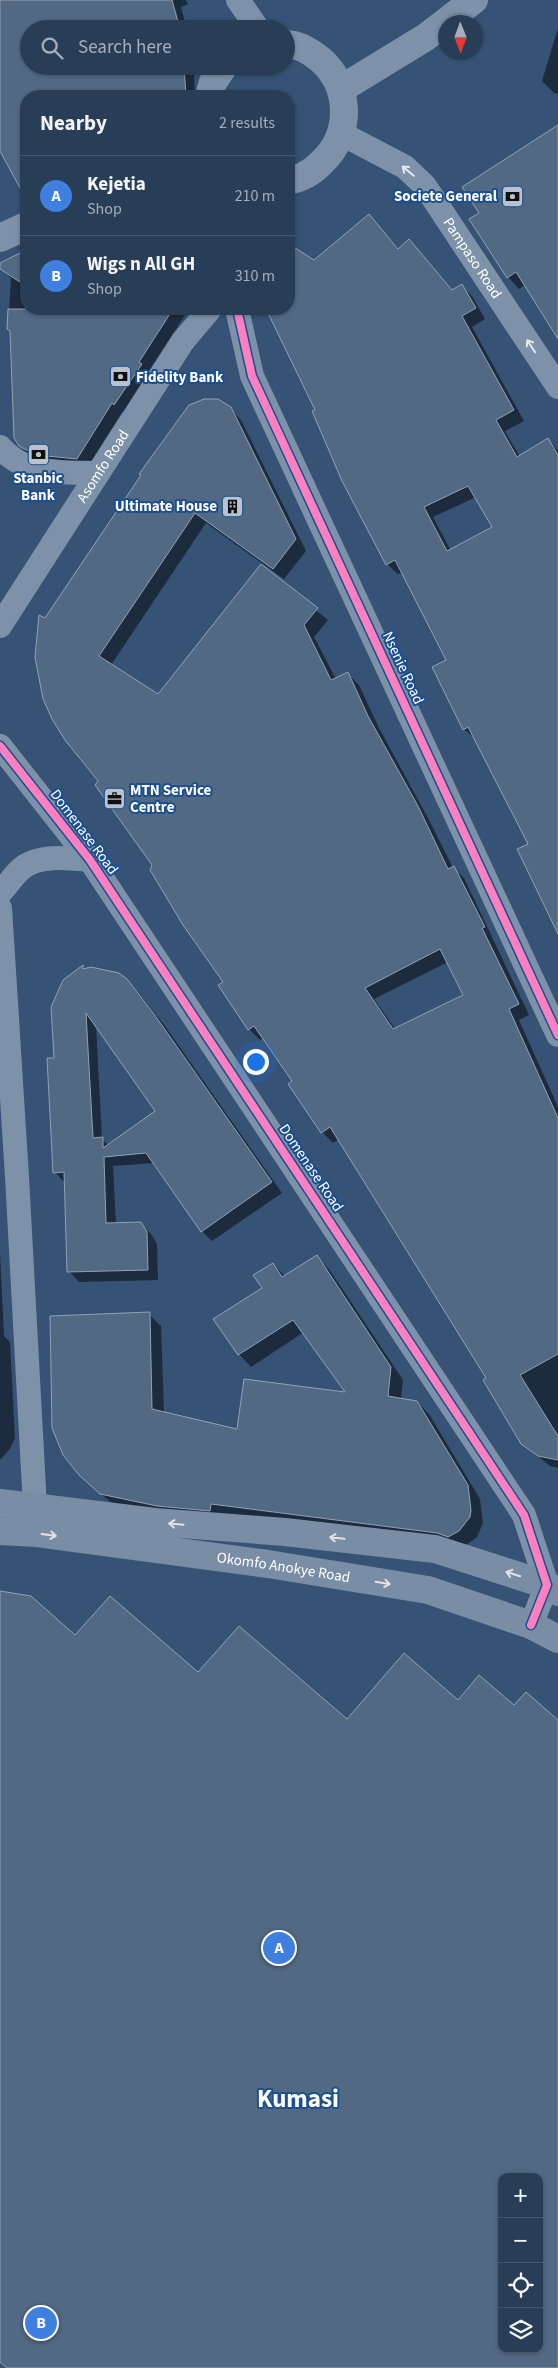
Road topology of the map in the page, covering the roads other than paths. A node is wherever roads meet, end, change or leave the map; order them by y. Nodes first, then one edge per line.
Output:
1 (238, 0) edge
2 (474, 0) edge
3 (252, 20) edge
4 (295, 47) edge
5 (218, 75) edge
6 (341, 89) junction
7 (211, 90) edge
8 (342, 134) junction
9 (295, 180) edge
10 (20, 229) edge
11 (0, 238) edge
12 (205, 315) edge
13 (238, 315) edge
14 (558, 387) edge
15 (0, 447) edge
16 (98, 473) junction
17 (0, 626) edge
18 (0, 746) edge
19 (90, 860) junction
20 (0, 893) edge
21 (0, 908) edge
22 (558, 1035) edge
23 (0, 1504) edge
24 (34, 1507) junction
25 (0, 1531) edge
26 (553, 1589) edge
27 (532, 1625) junction
28 (558, 1639) edge

1 - 3 street
2 - 6 street
4 - 6 street
5 - 7 street
6 - 8 street
8 - 9 street
14 -> 8 street, Pampaso Road
10 - 11 street
12 - 16 street, Asomfo Road
13 - 22 street, Nsenie Road
15 - 16 street
16 - 17 street, Asomfo Road
18 - 19 street, Domenase Road
19 - 20 street, Domenase Road
19 - 26 street, Domenase Road
21 - 24 street
23 - 24 main road, Okomfo Anokye Road
26 -> 24 main road, Okomfo Anokye Road
25 -> 27 main road, Okomfo Anokye Road
26 - 27 street
27 - 28 main road, Okomfo Anokye Road

